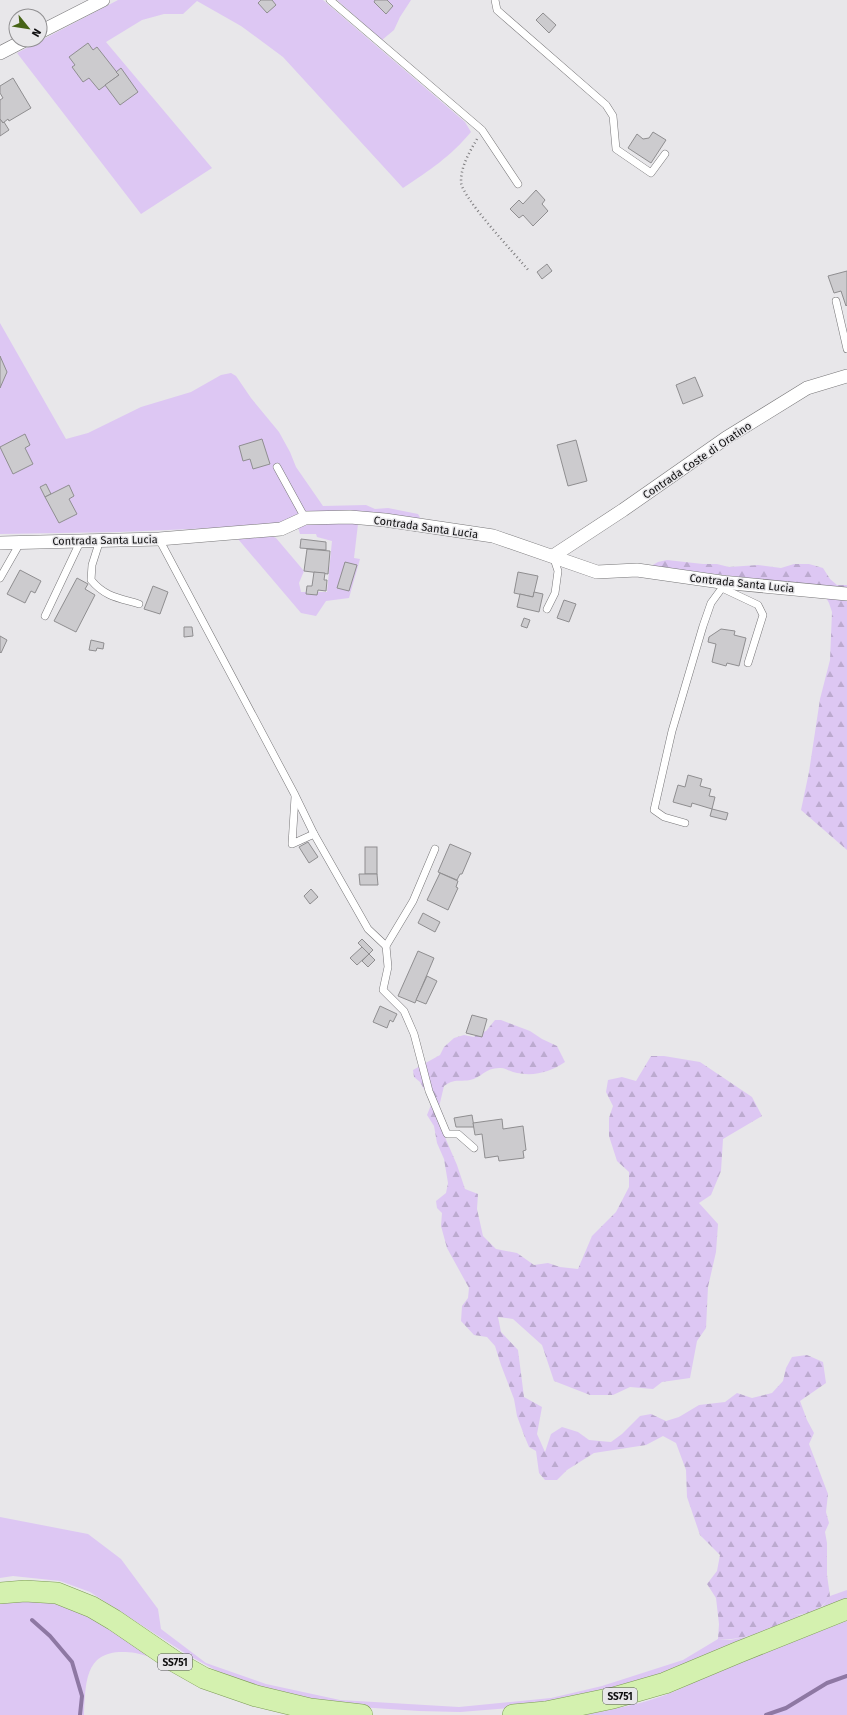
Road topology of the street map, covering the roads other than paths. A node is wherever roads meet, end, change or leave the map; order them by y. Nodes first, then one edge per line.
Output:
1 (103, 0) edge
2 (330, 0) edge
3 (495, 0) edge
4 (48, 28) edge
5 (10, 48) edge
6 (0, 53) edge
7 (665, 154) dead end
8 (518, 184) dead end
9 (836, 301) dead end
10 (847, 349) edge
11 (847, 376) edge
12 (277, 467) dead end
13 (305, 518) junction
14 (100, 539) junction
15 (159, 539) junction
16 (82, 540) junction
17 (0, 543) edge
18 (20, 543) junction
19 (553, 556) junction
20 (0, 578) edge
21 (722, 585) junction
22 (847, 594) edge
23 (140, 604) dead end
24 (547, 609) dead end
25 (45, 616) dead end
26 (748, 663) dead end
27 (295, 795) junction
28 (685, 823) dead end
29 (314, 834) junction
30 (435, 849) dead end
31 (386, 946) junction
32 (474, 1148) dead end
33 (0, 1593) edge
34 (847, 1609) edge
35 (543, 1713) edge
36 (362, 1715) edge
37 (513, 1715) edge

1 - 4 street
2 - 8 lane
3 - 7 lane
5 - 6 street
9 - 10 lane
11 - 19 street, Contrada Coste di Oratino
12 - 13 lane
13 - 15 street, Contrada Santa Lucia
13 - 19 street, Contrada Santa Lucia
14 - 15 street, Contrada Santa Lucia
14 - 16 street, Contrada Santa Lucia
14 - 23 lane
15 - 27 lane
16 - 18 street, Contrada Santa Lucia
16 - 25 lane
17 - 18 street, Contrada Santa Lucia
18 - 20 lane
19 - 21 street, Contrada Santa Lucia
19 - 24 lane
21 - 22 street, Contrada Santa Lucia
21 - 26 lane
21 - 28 lane
27 - 29 lane
27 - 29 lane
29 - 31 lane
30 - 31 lane
31 - 32 lane
33 - 36 main road, SS751
34 - 35 main road, SS751
35 - 37 main road

